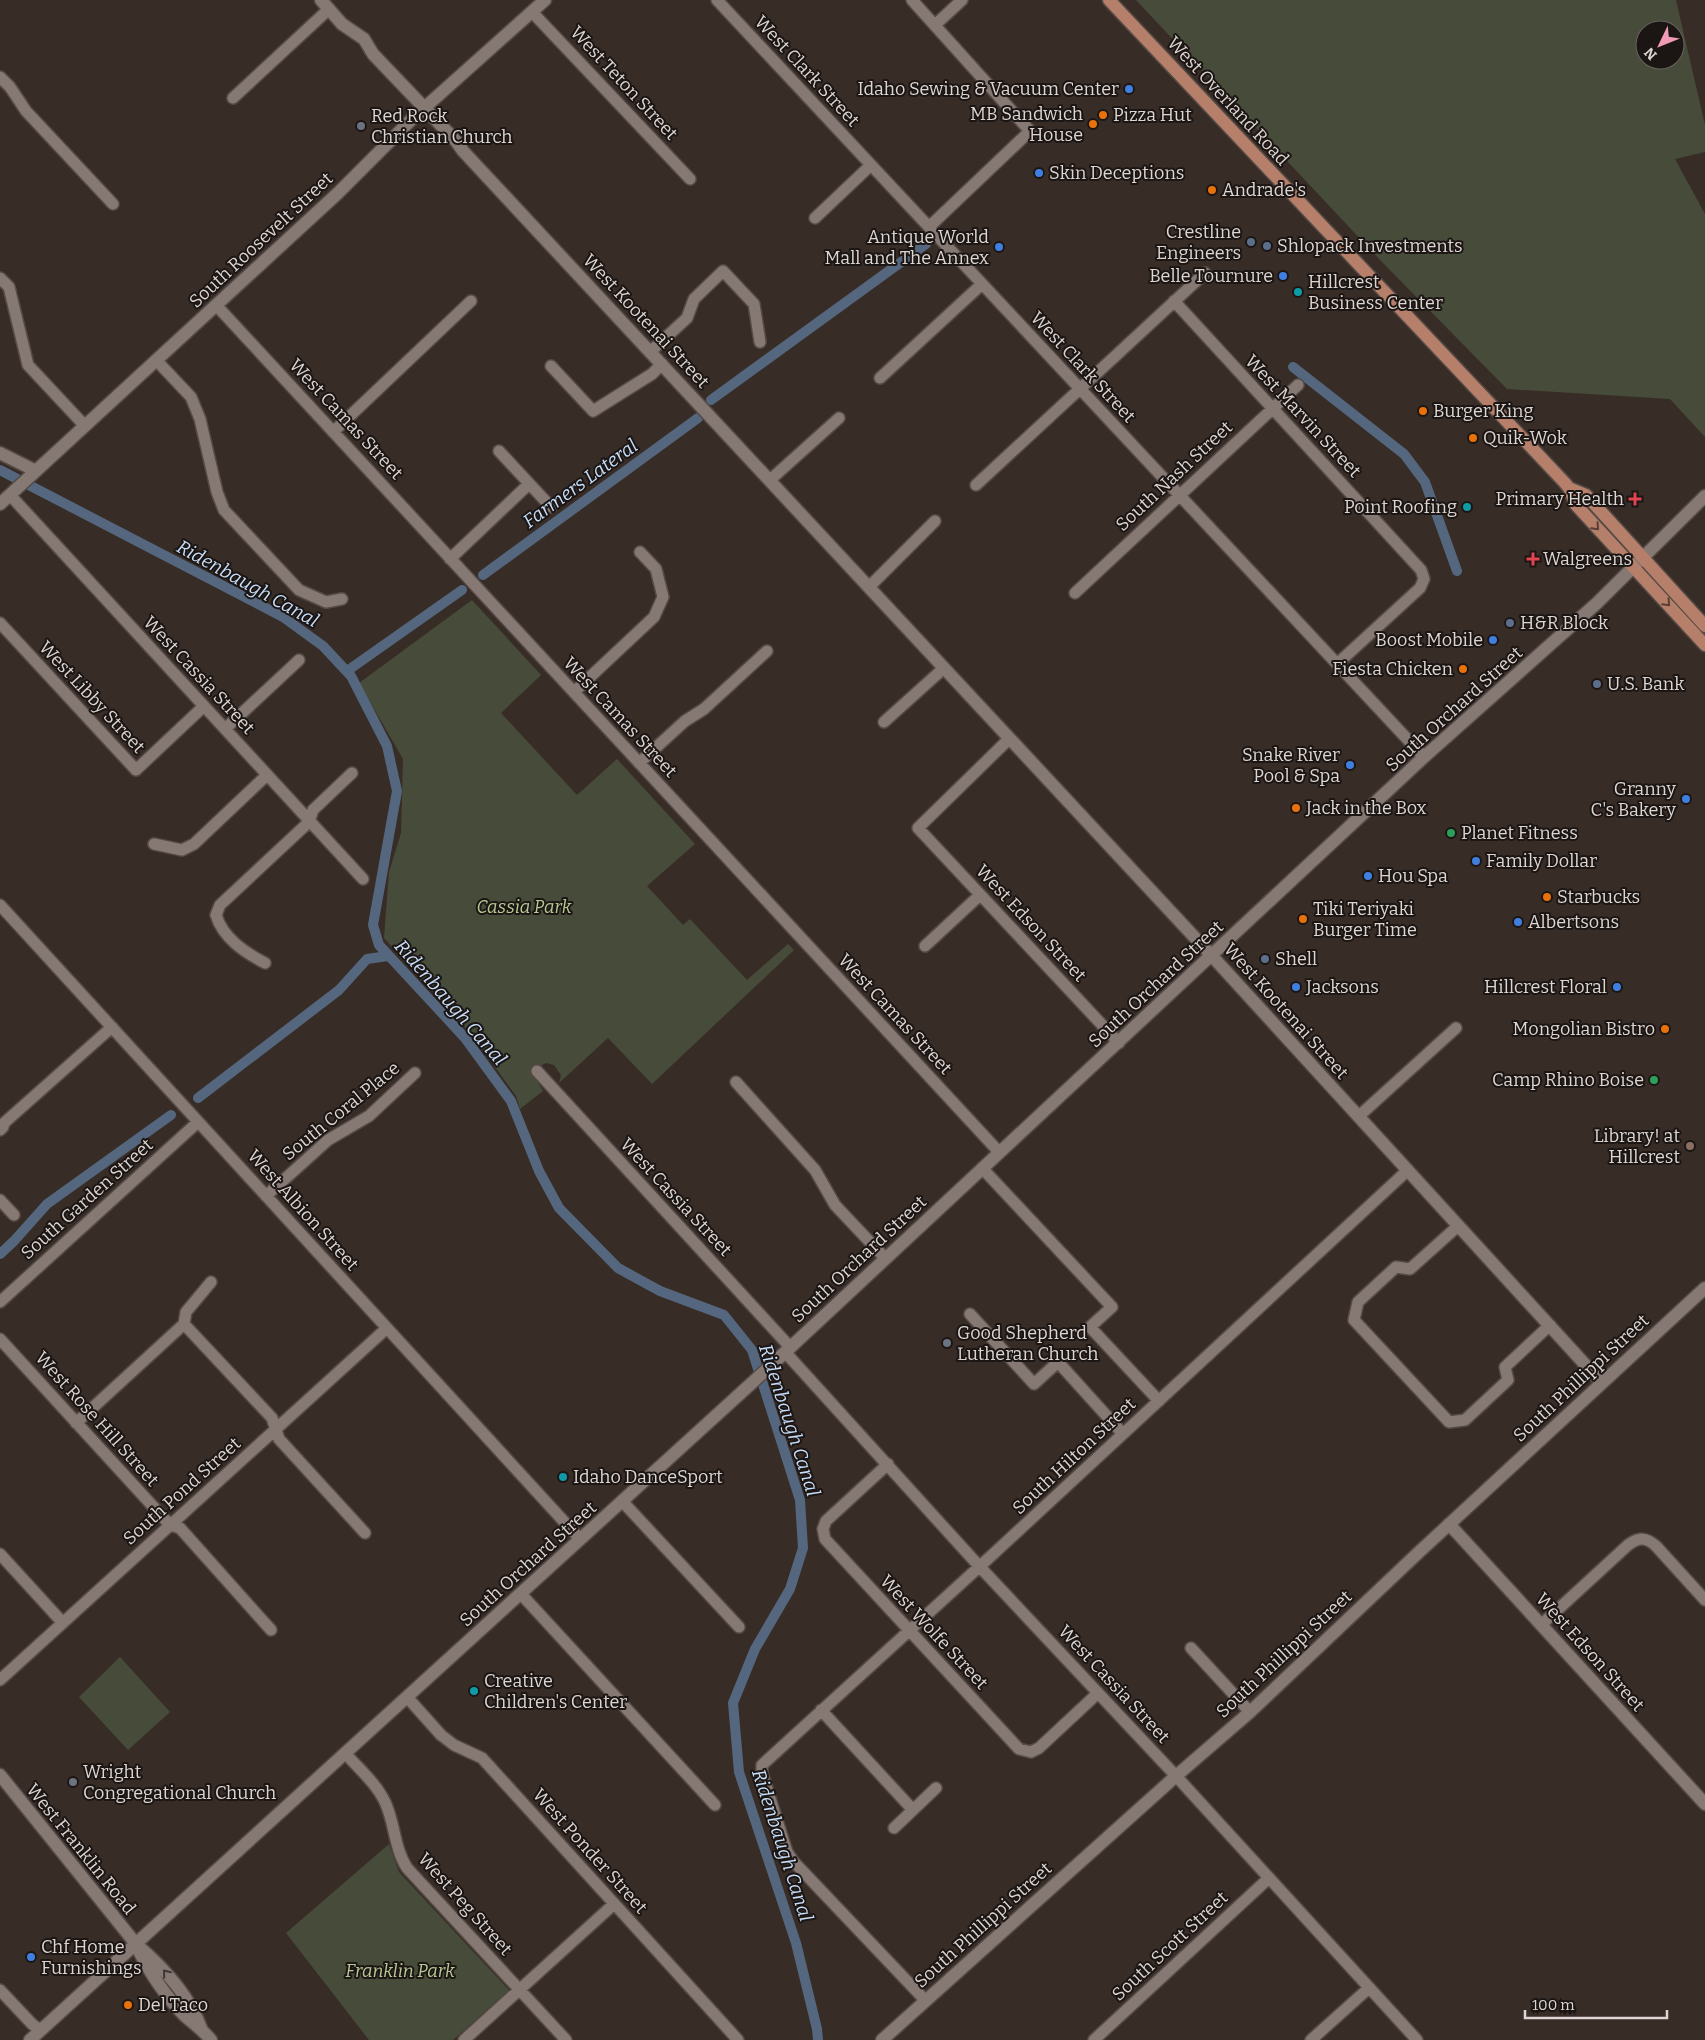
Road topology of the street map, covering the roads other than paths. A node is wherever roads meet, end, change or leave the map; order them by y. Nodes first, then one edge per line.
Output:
1 (545, 0) edge
2 (717, 0) edge
3 (912, 0) edge
4 (962, 0) edge
5 (1110, 0) edge
6 (325, 4) edge
7 (532, 12) junction
8 (935, 25) junction
9 (0, 76) edge
10 (233, 98) dead end
11 (424, 108) junction
12 (871, 165) junction
13 (690, 179) dead end
14 (113, 204) dead end
15 (815, 218) dead end
16 (928, 227) junction
17 (1205, 273) dead end
18 (0, 278) edge
19 (982, 284) junction
20 (471, 301) dead end
21 (1174, 301) junction
22 (216, 305) junction
23 (760, 342) dead end
24 (650, 352) junction
25 (156, 361) junction
26 (662, 364) junction
27 (551, 366) dead end
28 (880, 378) dead end
29 (1298, 385) dead end
30 (1080, 388) junction
31 (1273, 409) junction
32 (839, 418) dead end
33 (85, 426) junction
34 (333, 432) junction
35 (499, 451) dead end
36 (0, 452) edge
37 (770, 480) junction
38 (23, 483) junction
39 (529, 484) junction
40 (976, 485) dead end
41 (1569, 488) junction
42 (1180, 495) junction
43 (1705, 496) edge
44 (0, 504) edge
45 (552, 507) dead end
46 (935, 520) dead end
47 (640, 552) dead end
48 (452, 556) junction
49 (1643, 558) junction
50 (1634, 567) junction
51 (869, 587) junction
52 (1075, 593) dead end
53 (342, 599) dead end
54 (0, 623) edge
55 (1705, 626) edge
56 (1705, 645) edge
57 (767, 651) dead end
58 (299, 660) dead end
59 (1337, 664) junction
60 (944, 668) junction
61 (574, 692) junction
62 (204, 706) junction
63 (884, 722) dead end
64 (225, 730) junction
65 (1009, 738) junction
66 (1424, 757) junction
67 (639, 763) junction
68 (352, 773) dead end
69 (267, 775) junction
70 (309, 822) junction
71 (154, 844) dead end
72 (363, 879) dead end
73 (980, 894) junction
74 (0, 905) edge
75 (925, 946) dead end
76 (1212, 956) junction
77 (265, 962) dead end
78 (112, 1027) junction
79 (1456, 1028) dead end
80 (1119, 1043) junction
81 (536, 1071) dead end
82 (415, 1073) dead end
83 (736, 1082) dead end
84 (1359, 1116) junction
85 (198, 1122) junction
86 (0, 1130) edge
87 (999, 1152) junction
88 (982, 1168) junction
89 (1408, 1170) junction
90 (266, 1196) junction
91 (0, 1200) edge
92 (14, 1215) dead end
93 (1458, 1226) junction
94 (885, 1258) junction
95 (212, 1282) dead end
96 (1705, 1288) edge
97 (0, 1302) edge
98 (970, 1314) dead end
99 (184, 1324) junction
100 (1550, 1326) junction
101 (387, 1328) junction
102 (0, 1339) edge
103 (788, 1350) junction
104 (1602, 1383) junction
105 (1159, 1401) junction
106 (76, 1423) junction
107 (276, 1429) junction
108 (1123, 1434) junction
109 (888, 1464) junction
110 (622, 1501) junction
111 (1449, 1524) junction
112 (170, 1525) junction
113 (365, 1533) dead end
114 (580, 1539) junction
115 (0, 1554) edge
116 (978, 1566) junction
117 (521, 1594) junction
118 (1705, 1600) edge
119 (63, 1623) junction
120 (1541, 1625) junction
121 (739, 1627) dead end
122 (271, 1630) dead end
123 (909, 1630) junction
124 (1191, 1648) dead end
125 (0, 1680) edge
126 (1098, 1693) junction
127 (407, 1697) junction
128 (821, 1710) junction
129 (1250, 1712) junction
130 (346, 1754) junction
131 (0, 1775) edge
132 (1176, 1776) junction
133 (936, 1788) dead end
134 (715, 1804) dead end
135 (1705, 1804) edge
136 (912, 1810) junction
137 (894, 1828) dead end
138 (1269, 1878) junction
139 (614, 1904) junction
140 (136, 1944) junction
141 (1369, 1988) junction
142 (0, 1990) edge
143 (519, 1990) junction
144 (925, 2000) junction
145 (40, 2030) junction
146 (30, 2040) edge
147 (211, 2040) edge
148 (464, 2040) edge
149 (566, 2040) edge
150 (738, 2040) edge
151 (882, 2040) edge
152 (1094, 2040) edge
153 (1311, 2040) edge
154 (1417, 2040) edge

1 - 7 street, South Roosevelt Street
2 - 12 street, West Clark Street
3 - 8 street
4 - 8 street
5 - 41 main road, West Overland Road
6 - 10 street
6 - 11 street, West Kootenai Street
7 - 11 street, South Roosevelt Street
7 - 13 street, West Teton Street
8 - 16 street
9 - 14 street
11 - 22 street, South Roosevelt Street
11 - 24 street, West Kootenai Street
12 - 15 street
12 - 16 street, West Clark Street
16 - 19 street, West Clark Street
17 - 21 street
18 - 33 street
19 - 28 street
19 - 30 street, West Clark Street
20 - 34 street
21 - 30 street
21 - 31 street, West Marvin Street
22 - 25 street, South Roosevelt Street
22 - 34 street, West Camas Street
23 - 24 street
24 - 26 street, West Kootenai Street
25 - 33 street, South Roosevelt Street
25 - 53 street
26 - 27 street
26 - 37 street, West Kootenai Street
29 - 31 street, South Nash Street
30 - 40 street
30 - 42 street, West Clark Street
31 - 42 street, South Nash Street
31 - 59 street, West Marvin Street
32 - 37 street
33 - 38 street, South Roosevelt Street
34 - 48 street, West Camas Street
35 - 39 street
36 - 38 street, West Cassia Street
37 - 51 street, West Kootenai Street
38 - 44 street, South Roosevelt Street
38 - 62 street, West Cassia Street
39 - 45 street
39 - 48 street
41 - 49 main road, West Overland Road
41 -> 50 main road, West Overland Road
42 - 52 street, South Nash Street
42 - 59 street, West Clark Street
43 - 49 street, South Orchard Street
46 - 51 street
47 - 61 street
48 - 61 street, West Camas Street
49 - 50 street, South Orchard Street
49 - 55 main road, West Overland Road
50 -> 56 main road, West Overland Road
50 - 66 street, South Orchard Street
51 - 60 street, West Kootenai Street
54 - 62 street, West Libby Street
57 - 67 street
58 - 64 street
59 - 66 street, West Clark Street
60 - 63 street
60 - 65 street, West Kootenai Street
61 - 67 street, West Camas Street
62 - 64 street, West Cassia Street
64 - 69 street, West Cassia Street
65 - 73 street, West Edson Street
65 - 76 street, West Kootenai Street
66 - 76 street, South Orchard Street
67 - 87 street, West Camas Street
68 - 70 street
69 - 70 street, West Cassia Street
69 - 71 street
70 - 72 street, West Cassia Street
70 - 77 street
73 - 75 street
73 - 80 street, West Edson Street
74 - 78 street, West Albion Street
76 - 80 street, South Orchard Street
76 - 84 street, West Kootenai Street
78 - 85 street, West Albion Street
78 - 86 street
79 - 84 street
80 - 87 street, South Orchard Street
81 - 103 street, West Cassia Street
82 - 90 street, South Coral Place
83 - 94 street
84 - 89 street, West Kootenai Street
85 - 90 street, West Albion Street
85 - 97 street, South Garden Street
87 - 88 street, South Orchard Street
88 - 94 street, South Orchard Street
88 - 105 street
89 - 93 street, West Kootenai Street
89 - 105 street, South Hilton Street
90 - 101 street, West Albion Street
91 - 92 street
93 - 100 street, West Kootenai Street
93 - 100 street
94 - 103 street, South Orchard Street
95 - 99 street
96 - 104 street, South Phillippi Street
98 - 108 street
99 - 106 street
99 - 107 street
100 - 104 street, West Kootenai Street
101 - 107 street, South Pond Street
101 - 114 street, West Albion Street
102 - 106 street, West Rose Hill Street
103 - 109 street, West Cassia Street
103 - 110 street, South Orchard Street
104 - 111 street, South Phillippi Street
105 - 108 street, South Hilton Street
106 - 112 street, West Rose Hill Street
107 - 112 street, South Pond Street
107 - 113 street
108 - 116 street, South Hilton Street
109 - 116 street, West Cassia Street
109 - 123 street, West Wolfe Street
110 - 114 street, South Orchard Street
110 - 121 street
111 - 120 street, West Edson Street
111 - 129 street, South Phillippi Street
112 - 119 street, South Pond Street
112 - 122 street, West Rose Hill Street
114 - 117 street, South Orchard Street
115 - 119 street
116 - 123 street, South Hilton Street
116 - 126 street, West Cassia Street
117 - 127 street, South Orchard Street
117 - 134 street
118 - 120 street
119 - 125 street, South Pond Street
120 - 135 street, West Edson Street
123 - 126 street, West Wolfe Street
123 - 128 street, South Hilton Street
124 - 129 street
126 - 132 street, West Cassia Street
127 - 130 street, South Orchard Street
127 - 139 street, West Ponder Street
128 - 136 street
128 - 144 street, South Hilton Street
129 - 132 street, South Phillippi Street
130 - 140 street, South Orchard Street
130 - 143 street, West Peg Street
131 - 140 street, West Franklin Road
132 - 138 street, West Cassia Street
132 - 144 street, South Phillippi Street
133 - 136 street
136 - 137 street
138 - 141 street, West Cassia Street
138 - 152 street, South Scott Street
139 - 143 street
139 - 150 street, West Ponder Street
140 - 145 street, South Orchard Street
140 - 147 street, West Franklin Road
141 - 153 street
141 - 154 street, West Cassia Street
142 - 145 street
143 - 148 street
143 - 149 street, West Peg Street
144 - 151 street, South Phillippi Street
145 - 146 street, South Orchard Street

